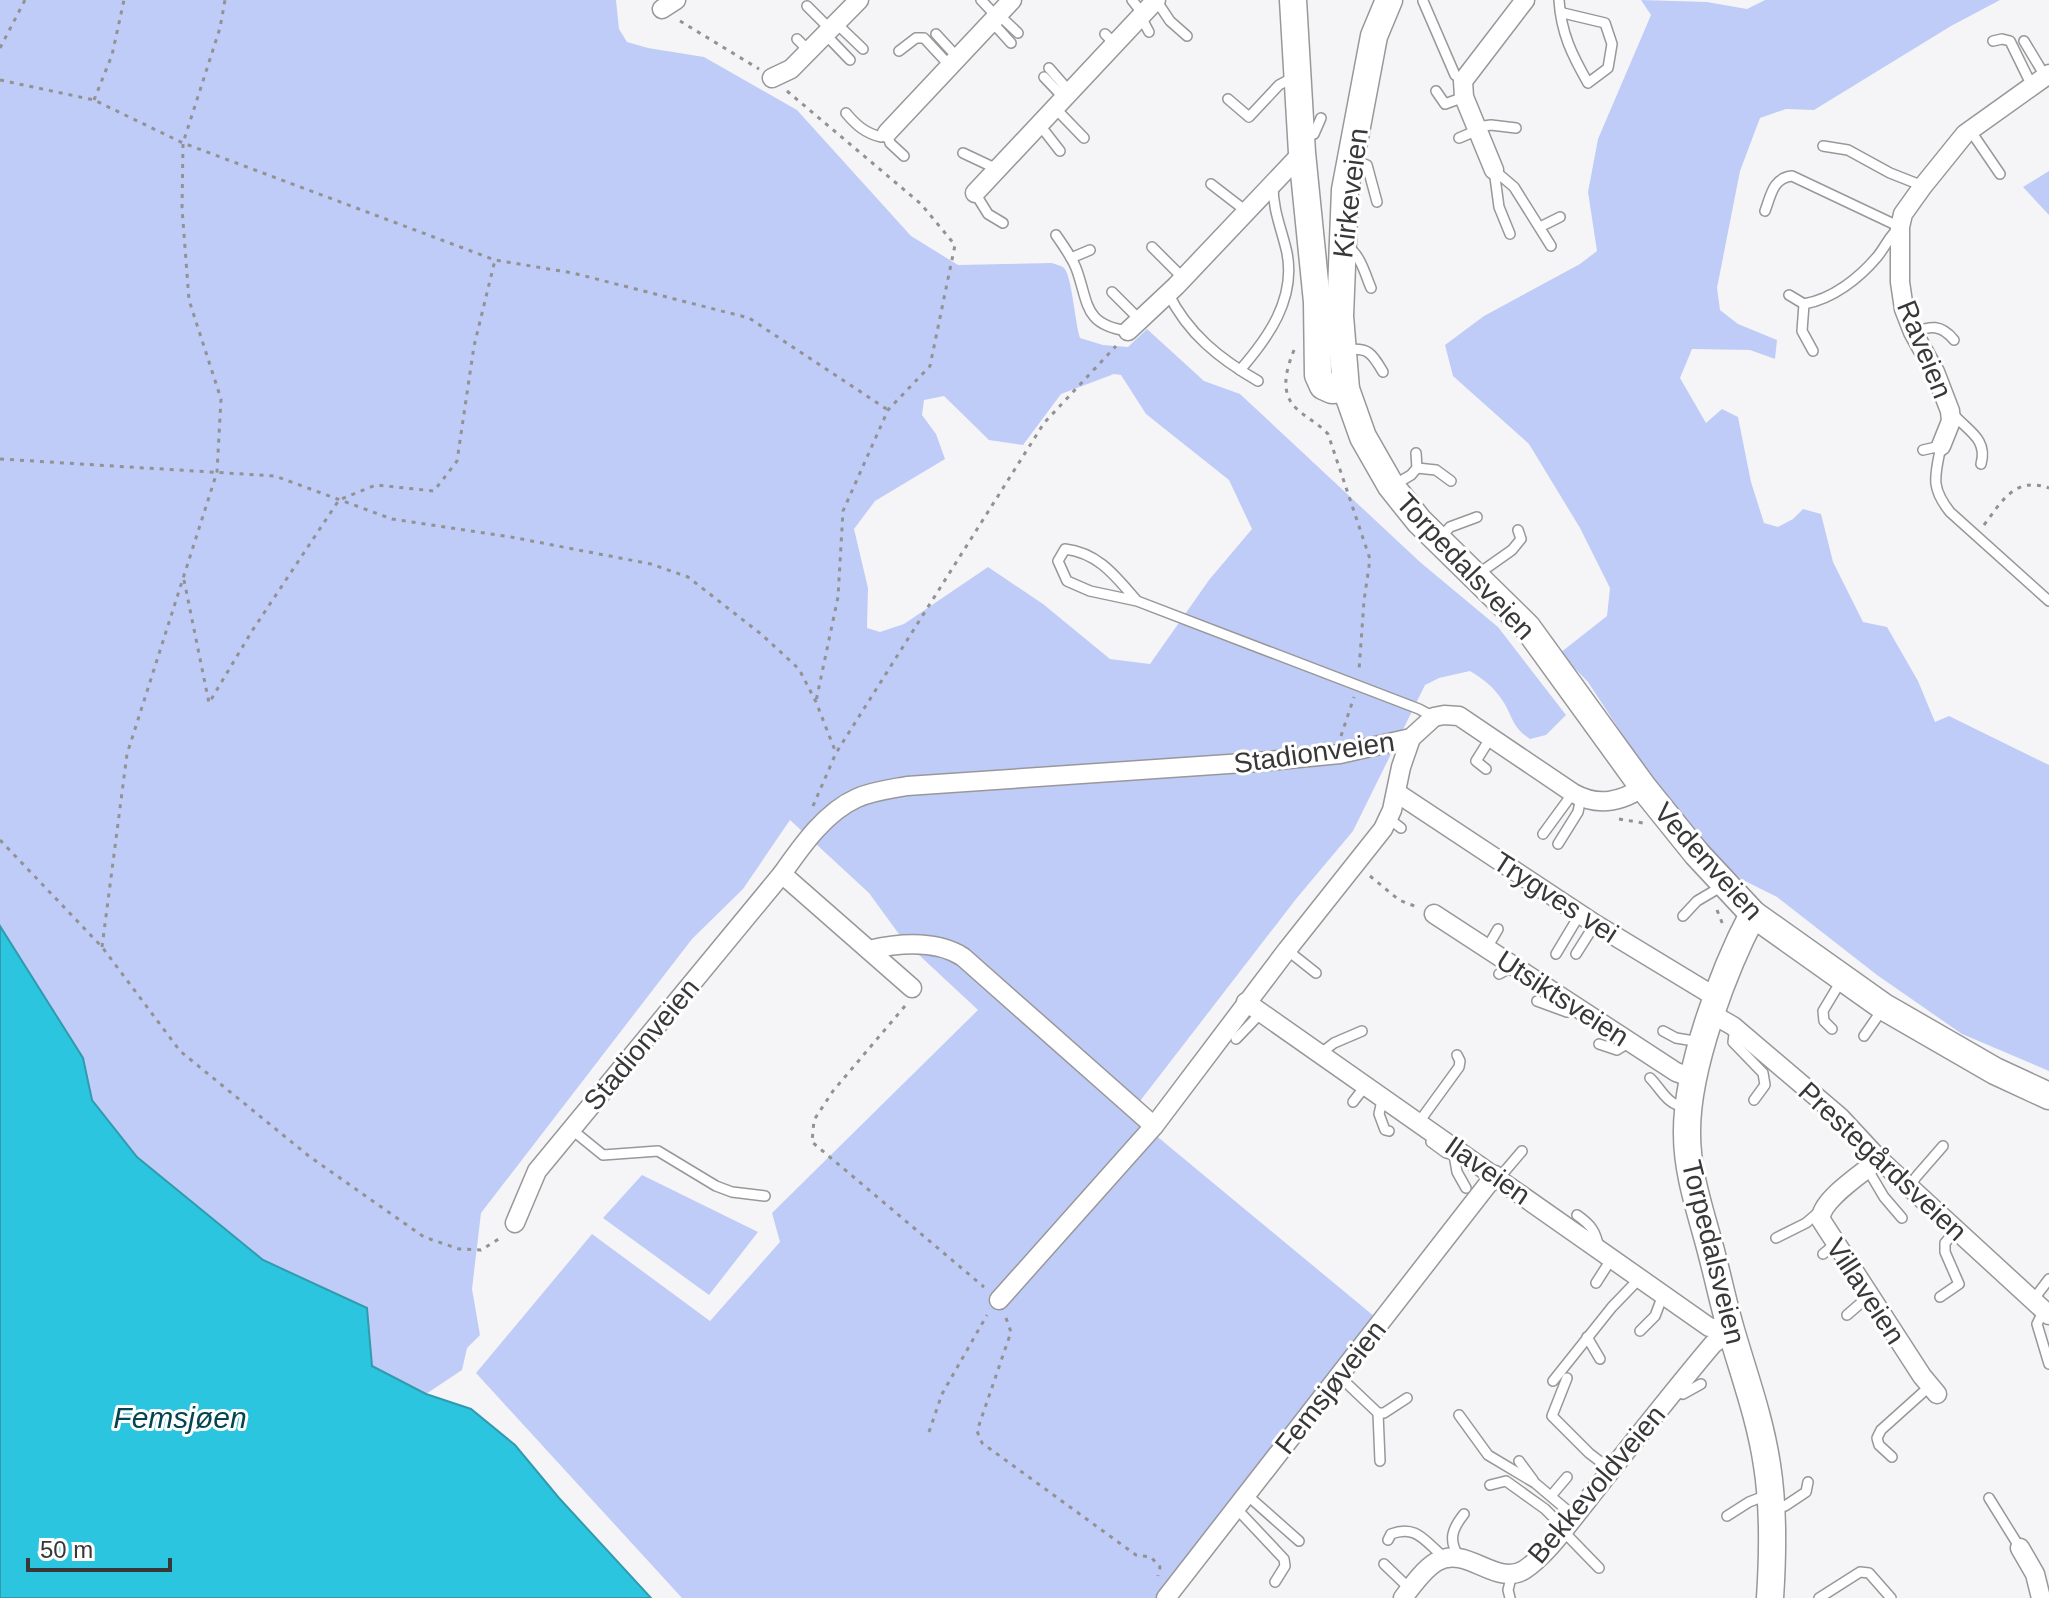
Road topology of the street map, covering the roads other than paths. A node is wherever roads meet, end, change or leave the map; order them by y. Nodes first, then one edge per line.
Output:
1 (859, 0) edge
2 (981, 0) edge
3 (1012, 0) edge
4 (1293, 0) edge
5 (1389, 0) edge
6 (1423, 1) edge
7 (1522, 1) edge
8 (1560, 5) edge
9 (807, 6) dead end
10 (1146, 10) edge
11 (996, 18) junction
12 (831, 29) junction
13 (1018, 33) dead end
14 (936, 34) dead end
15 (1187, 36) dead end
16 (1993, 41) dead end
17 (2024, 41) dead end
18 (1011, 43) dead end
19 (863, 49) dead end
20 (899, 51) dead end
21 (850, 60) dead end
22 (954, 62) junction
23 (1047, 73) dead end
24 (1297, 75) junction
25 (772, 78) road end
26 (2042, 79) edge
27 (1464, 89) junction
28 (1436, 91) dead end
29 (1062, 99) junction
30 (1228, 99) dead end
31 (846, 113) dead end
32 (1321, 118) dead end
33 (1039, 124) junction
34 (1477, 128) junction
35 (1516, 128) dead end
36 (1970, 130) junction
37 (887, 133) junction
38 (1084, 138) dead end
39 (1459, 138) dead end
40 (1301, 145) junction
41 (1823, 146) dead end
42 (1060, 151) dead end
43 (963, 153) dead end
44 (904, 156) dead end
45 (1351, 159) junction
46 (997, 169) junction
47 (1494, 170) junction
48 (2000, 174) dead end
49 (1273, 183) junction
50 (1211, 184) dead end
51 (1923, 186) junction
52 (975, 193) joint
53 (1377, 202) dead end
54 (1246, 211) junction
55 (1765, 211) dead end
56 (1560, 217) dead end
57 (1003, 223) dead end
58 (1540, 227) junction
59 (1900, 227) junction
60 (1510, 234) dead end
61 (1056, 235) dead end
62 (1342, 243) junction
63 (1551, 246) dead end
64 (1152, 247) dead end
65 (1090, 250) dead end
66 (1071, 258) junction
67 (1183, 278) junction
68 (1371, 288) dead end
69 (1112, 292) dead end
70 (1168, 293) junction
71 (1789, 295) dead end
72 (1804, 304) junction
73 (1134, 326) junction
74 (1913, 332) junction
75 (1954, 340) dead end
76 (1342, 351) junction
77 (1813, 351) dead end
78 (1240, 370) junction
79 (1383, 372) dead end
80 (1258, 381) dead end
81 (1346, 389) junction
82 (1950, 412) junction
83 (1932, 448) joint
84 (1416, 453) dead end
85 (1981, 464) dead end
86 (1417, 468) junction
87 (1451, 481) dead end
88 (1391, 486) junction
89 (1477, 517) dead end
90 (1518, 530) dead end
91 (1438, 540) junction
92 (1475, 576) junction
93 (1137, 601) junction
94 (2049, 601) edge
95 (1434, 717) junction
96 (1491, 737) junction
97 (1411, 738) junction
98 (1486, 769) dead end
99 (1643, 787) junction
100 (1397, 793) junction
101 (1577, 795) junction
102 (1543, 834) dead end
103 (1558, 844) dead end
104 (782, 874) junction
105 (1724, 885) junction
106 (1434, 914) road end
107 (1753, 914) junction
108 (1683, 916) dead end
109 (1587, 919) junction
110 (1498, 929) dead end
111 (1487, 948) junction
112 (869, 950) junction
113 (1287, 950) junction
114 (1556, 954) dead end
115 (1576, 954) dead end
116 (1316, 973) dead end
117 (1843, 978) junction
118 (912, 988) road end
119 (1537, 1001) dead end
120 (1884, 1007) junction
121 (1254, 1008) junction
122 (1576, 1008) junction
123 (1722, 1013) junction
124 (1832, 1029) dead end
125 (1362, 1031) dead end
126 (1663, 1031) dead end
127 (1864, 1036) dead end
128 (1236, 1039) dead end
129 (1630, 1042) junction
130 (1703, 1043) junction
131 (1599, 1044) dead end
132 (1321, 1053) junction
133 (1457, 1055) dead end
134 (1650, 1078) dead end
135 (1693, 1078) junction
136 (1366, 1085) junction
137 (1383, 1096) junction
138 (2049, 1096) edge
139 (1754, 1100) dead end
140 (1353, 1102) dead end
141 (1688, 1107) junction
142 (1419, 1122) junction
143 (1154, 1126) junction
144 (571, 1129) junction
145 (1389, 1131) dead end
146 (1431, 1142) dead end
147 (1943, 1146) dead end
148 (1522, 1151) dead end
149 (1457, 1153) junction
150 (1874, 1164) junction
151 (1497, 1177) junction
152 (1910, 1187) junction
153 (1466, 1188) dead end
154 (765, 1196) dead end
155 (1820, 1211) junction
156 (1577, 1215) dead end
157 (1902, 1218) dead end
158 (515, 1223) road end
159 (1956, 1230) junction
160 (1776, 1238) dead end
161 (1606, 1254) junction
162 (1640, 1278) junction
163 (2049, 1279) edge
164 (1596, 1283) dead end
165 (1663, 1295) junction
166 (1869, 1296) junction
167 (1940, 1297) dead end
168 (999, 1300) road end
169 (2042, 1308) edge
170 (1847, 1315) dead end
171 (1640, 1331) dead end
172 (1731, 1331) junction
173 (1587, 1337) junction
174 (1600, 1359) dead end
175 (2049, 1364) edge
176 (1339, 1376) junction
177 (1567, 1377) junction
178 (1553, 1381) dead end
179 (1701, 1384) dead end
180 (1676, 1387) junction
181 (1933, 1390) joint
182 (1407, 1398) dead end
183 (1378, 1413) junction
184 (1459, 1415) dead end
185 (1892, 1457) dead end
186 (1380, 1461) dead end
187 (1519, 1461) dead end
188 (1611, 1470) junction
189 (1567, 1477) dead end
190 (1808, 1482) dead end
191 (1534, 1483) junction
192 (1490, 1485) dead end
193 (1551, 1496) junction
194 (1989, 1498) dead end
195 (1242, 1502) junction
196 (1771, 1502) junction
197 (1464, 1514) dead end
198 (1727, 1516) dead end
199 (1567, 1525) junction
200 (1388, 1540) dead end
201 (1299, 1541) dead end
202 (2020, 1548) joint
203 (1452, 1558) junction
204 (1384, 1564) dead end
205 (1599, 1568) dead end
206 (1512, 1574) junction
207 (1275, 1582) dead end
208 (1406, 1594) edge
209 (1168, 1598) edge
210 (1510, 1598) edge
211 (1770, 1598) edge
212 (1819, 1598) edge
213 (1891, 1598) edge
214 (2041, 1598) edge

1 - 12 street
2 - 11 lane
3 - 11 street
4 - 24 main road
5 - 45 main road, Kirkeveien
6 - 27 lane
7 - 27 street
8 - 8 lane
9 - 12 lane
10 - 15 lane
10 - 29 street
11 - 13 lane
11 - 18 lane
11 - 22 street
12 - 19 lane
12 - 21 lane
12 - 25 street
14 - 22 lane
16 - 26 lane
17 - 26 lane
20 - 22 lane
22 - 37 street
23 - 29 lane
24 - 30 lane
24 - 40 main road
26 - 36 street, Raveien
27 - 28 lane
27 - 34 street
29 - 33 street
29 - 38 lane
31 - 37 lane
32 - 40 lane
33 - 42 lane
33 - 46 street
34 - 35 lane
34 - 39 lane
34 - 47 street
36 - 48 lane
36 - 51 street, Raveien
37 - 44 lane
40 - 49 street
40 - 81 main road
41 - 51 lane
43 - 46 lane
45 - 53 lane
45 - 62 main road, Kirkeveien
46 - 52 street
47 - 58 lane
47 - 60 lane
49 - 54 street
49 - 78 lane
50 - 54 lane
51 - 59 street, Raveien
52 - 57 lane
54 - 67 street
55 - 59 lane
56 - 58 lane
58 - 63 lane
59 - 72 lane
59 - 74 street, Raveien
61 - 66 lane
62 - 68 lane
62 - 76 main road, Kirkeveien
64 - 67 lane
65 - 66 lane
66 - 73 lane
67 - 70 street
69 - 73 lane
70 - 73 street
70 - 78 lane
71 - 72 lane
72 - 77 lane
74 - 75 lane
74 - 82 street, Raveien
76 - 79 lane
76 - 81 main road, Kirkeveien
78 - 80 lane
81 - 88 main road, Torpedalsveien
82 - 83 street, Raveien
82 - 85 lane
83 - 94 lane
84 - 86 lane
86 - 87 lane
86 - 88 lane
88 - 91 main road, Torpedalsveien
89 - 91 lane
90 - 92 lane
91 - 92 main road, Torpedalsveien
92 - 99 main road, Torpedalsveien
93 - 93 lane
93 - 95 lane
95 - 96 street
95 - 97 street
96 - 98 lane
96 - 101 street
97 - 100 street, Stadionveien
97 - 104 street, Stadionveien
99 - 101 street, Vedenveien
99 - 105 main road, Vedenveien
100 - 109 street, Trygves vei
100 - 113 street, Stadionveien
101 - 102 lane
101 - 103 lane
104 - 112 street
104 - 144 street, Stadionveien
105 - 107 main road, Vedenveien
105 - 108 lane
106 - 111 street, Utsiktsveien
107 - 117 main road, Vedenveien
107 - 123 main road, Torpedalsveien
109 - 114 lane
109 - 115 lane
109 - 123 street, Trygves vei
110 - 111 lane
111 - 122 street, Utsiktsveien
112 - 118 street
112 - 143 street
113 - 116 lane
113 - 121 street, Stadionveien
117 - 120 main road, Vedenveien
117 - 124 lane
119 - 122 lane
120 - 127 lane
120 - 138 main road, Vedenveien
121 - 128 lane
121 - 132 street, Ilaveien
121 - 143 street, Stadionveien
122 - 129 street, Utsiktsveien
123 - 130 main road, Torpedalsveien
123 - 139 lane
123 - 150 street, Prestegårdsveien
125 - 132 lane
126 - 130 lane
129 - 131 lane
129 - 135 street, Utsiktsveien
130 - 135 main road, Torpedalsveien
132 - 136 street, Ilaveien
133 - 142 lane
134 - 141 lane
135 - 141 main road, Torpedalsveien
136 - 137 street, Ilaveien
136 - 140 lane
137 - 142 street, Ilaveien
137 - 145 lane
141 - 172 main road, Torpedalsveien
142 - 149 street, Ilaveien
143 - 168 street, Stadionveien
144 - 154 lane
144 - 158 street, Stadionveien
146 - 149 lane
147 - 152 lane
148 - 151 lane
149 - 151 street, Ilaveien
149 - 153 lane
150 - 152 street, Prestegårdsveien
150 - 155 street, Villaveien
150 - 157 lane
151 - 161 street, Ilaveien
151 - 176 street, Femsjøveien
152 - 159 street, Prestegårdsveien
155 - 160 lane
155 - 166 street, Villaveien
156 - 161 lane
159 - 167 lane
159 - 169 street, Prestegårdsveien
161 - 162 street, Ilaveien
161 - 164 lane
162 - 165 street, Ilaveien
162 - 173 lane
163 - 169 lane
165 - 171 lane
165 - 172 street, Ilaveien
166 - 170 lane
166 - 181 street, Villaveien
169 - 175 lane
172 - 180 street, Bekkevoldveien
172 - 196 main road, Torpedalsveien
173 - 174 lane
173 - 177 lane
176 - 183 lane
176 - 195 street, Femsjøveien
177 - 178 lane
177 - 188 lane
179 - 180 lane
180 - 188 street, Bekkevoldveien
181 - 185 lane
182 - 183 lane
183 - 186 lane
184 - 191 lane
187 - 191 lane
188 - 199 street, Bekkevoldveien
189 - 193 lane
190 - 196 lane
191 - 193 lane
192 - 199 lane
193 - 199 lane
194 - 202 lane
195 - 201 lane
195 - 207 lane
195 - 209 street, Femsjøveien
196 - 198 lane
196 - 211 main road, Torpedalsveien
197 - 203 lane
199 - 205 lane
199 - 206 street, Bekkevoldveien
200 - 203 lane
202 - 214 street
203 - 206 street, Bekkevoldveien
203 - 208 street
204 - 208 lane
206 - 210 lane
212 - 213 lane

